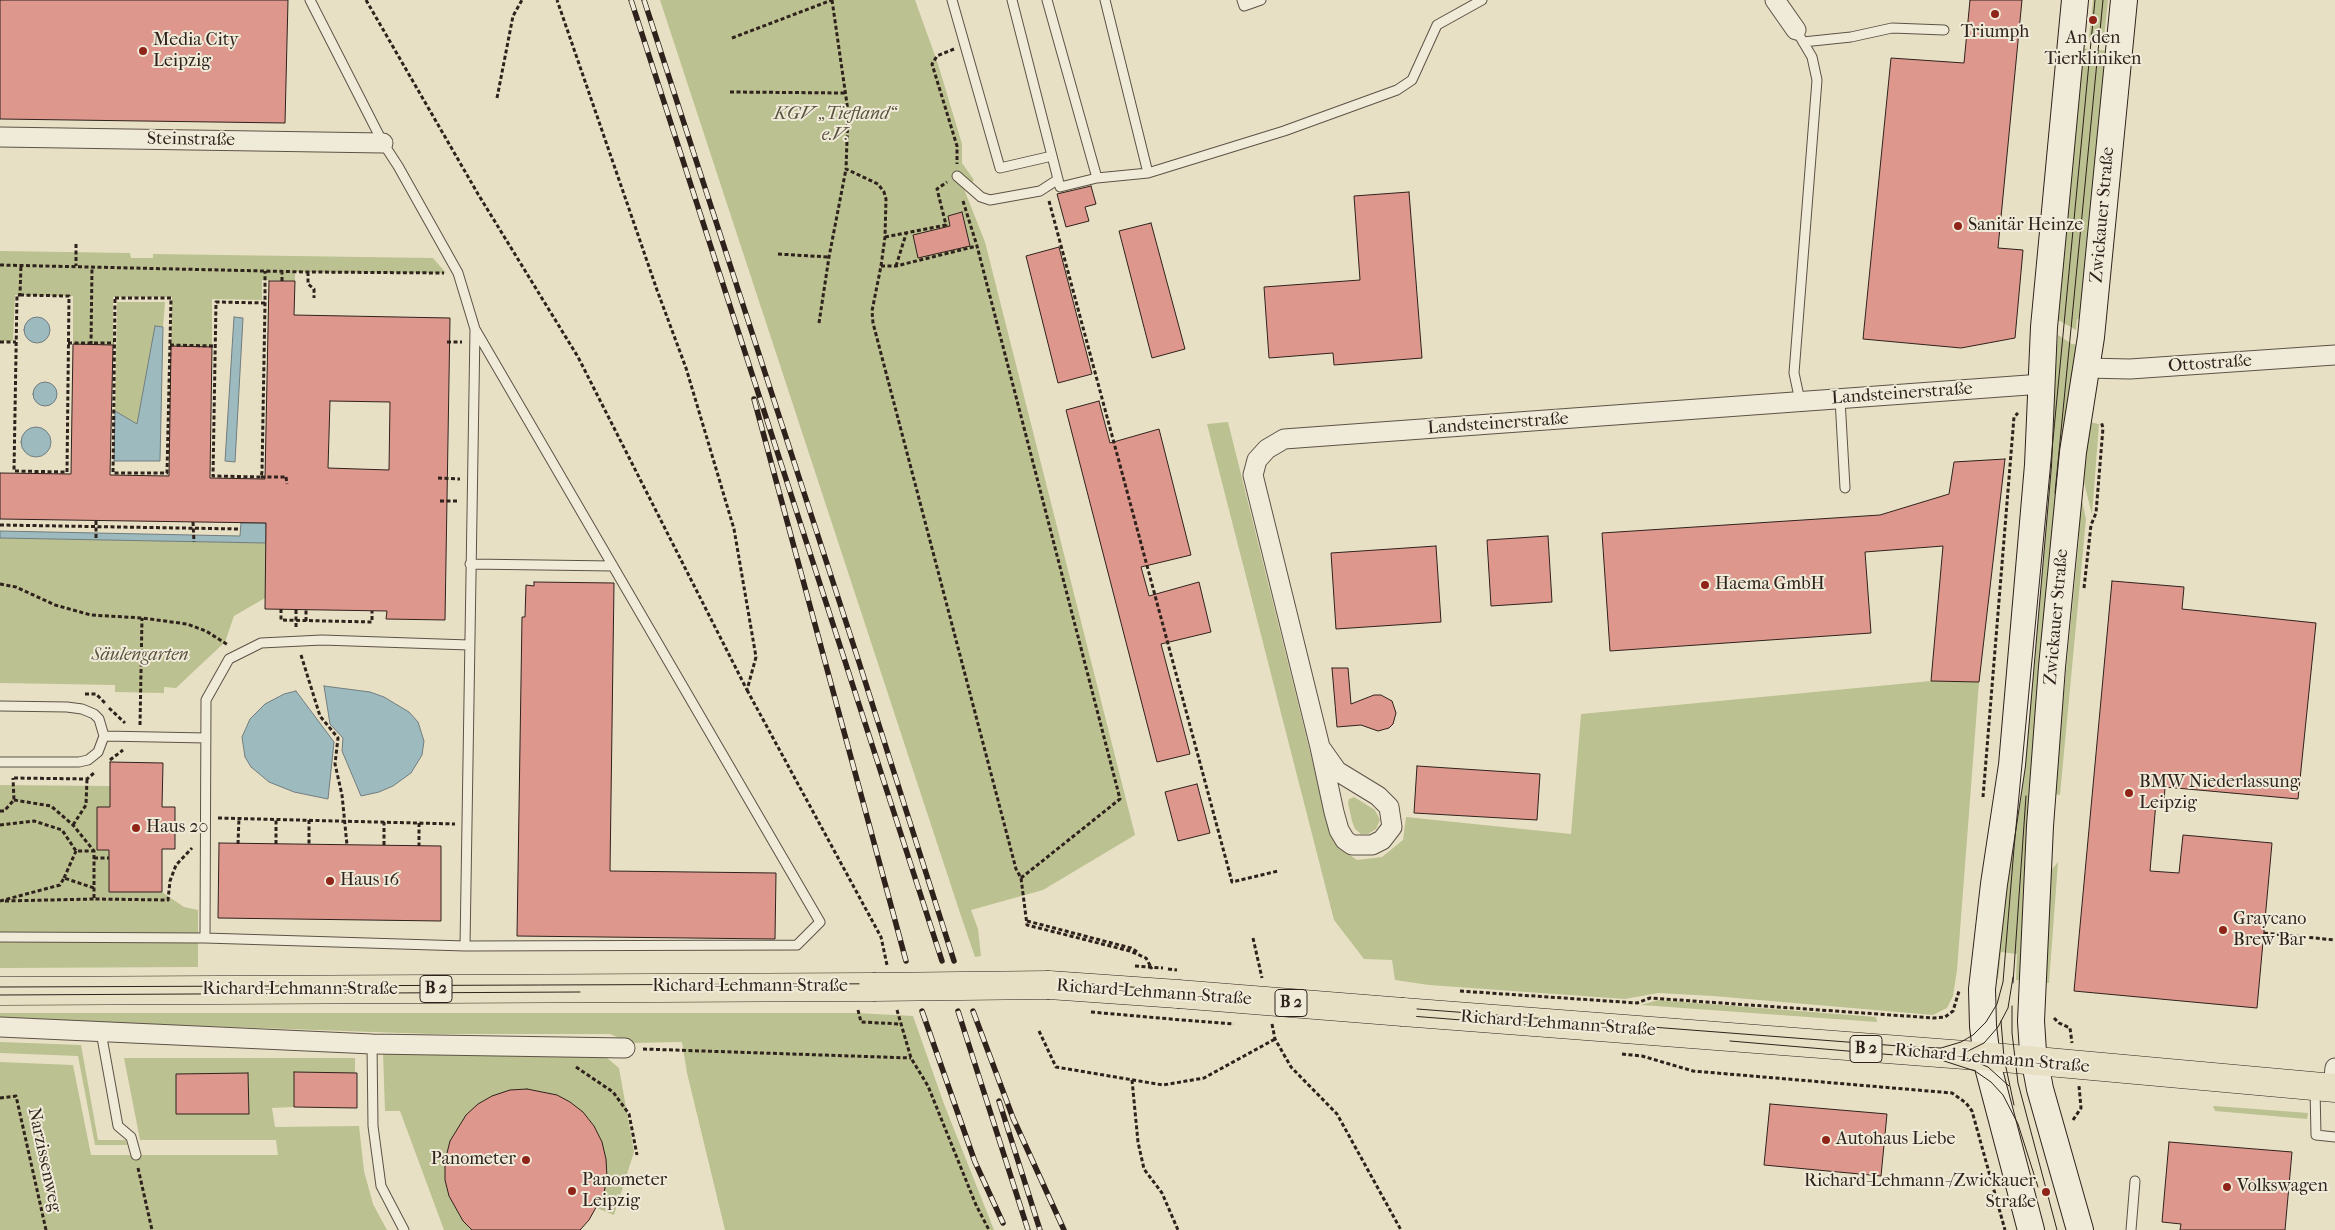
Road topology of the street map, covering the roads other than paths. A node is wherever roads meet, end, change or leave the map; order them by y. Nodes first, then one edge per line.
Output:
1 (310, 0) edge
2 (952, 0) edge
3 (1012, 0) edge
4 (1047, 0) edge
5 (1106, 0) edge
6 (1242, 0) edge
7 (1261, 0) edge
8 (1482, 0) edge
9 (1775, 0) edge
10 (2075, 0) edge
11 (2124, 0) edge
12 (1944, 30) dead end
13 (1799, 36) junction
14 (0, 137) edge
15 (383, 143) junction
16 (1052, 156) junction
17 (1148, 173) junction
18 (957, 176) road end
19 (1097, 178) junction
20 (1059, 184) junction
21 (475, 329) junction
22 (2335, 355) edge
23 (2086, 368) junction
24 (2042, 384) junction
25 (1840, 399) junction
26 (1800, 402) junction
27 (1845, 488) dead end
28 (470, 564) junction
29 (613, 566) junction
30 (469, 645) junction
31 (0, 706) edge
32 (104, 736) junction
33 (206, 738) junction
34 (1320, 747) junction
35 (0, 762) edge
36 (0, 937) edge
37 (204, 938) junction
38 (465, 946) junction
39 (0, 991) edge
40 (0, 1026) edge
41 (101, 1032) junction
42 (372, 1044) junction
43 (625, 1048) road end
44 (1986, 1057) junction
45 (2034, 1060) junction
46 (2330, 1082) edge
47 (2335, 1137) edge
48 (136, 1155) road end
49 (2135, 1181) dead end
50 (404, 1230) edge
51 (2031, 1230) edge
52 (2080, 1230) edge
53 (2131, 1230) edge

1 - 15 lane
2 - 16 lane
3 - 16 lane
4 - 19 lane
5 - 17 lane
6 - 7 lane
8 - 17 lane
9 - 13 street
10 - 24 main road, Zwickauer Straße
11 - 23 main road, Zwickauer Straße
12 - 13 lane
13 - 26 lane
14 - 15 street, Steinstraße
15 - 21 lane
16 - 20 lane
17 - 19 lane
18 - 20 lane
19 - 20 lane
21 - 28 lane
21 - 29 lane
22 - 23 street, Ottostraße
23 - 45 main road, Zwickauer Straße
24 - 25 street, Landsteinerstraße
24 - 44 main road, Zwickauer Straße
25 - 26 street, Landsteinerstraße
25 - 27 lane
26 - 34 street, Landsteinerstraße
28 - 29 lane
28 - 30 lane
29 - 38 lane
30 - 33 lane
30 - 38 lane
31 - 32 lane
32 - 33 lane
32 - 35 lane
33 - 37 lane
34 - 34 street, Landsteinerstraße
36 - 37 lane
37 - 38 lane
39 - 44 main road, Richard-Lehmann-Straße / B 2, bridge
40 - 41 street
41 - 42 street
41 - 48 lane
42 - 43 street
42 - 50 lane
44 - 45 main road, Richard-Lehmann-Straße / B 2
44 - 51 main road, Zwickauer Straße
45 - 46 main road, Richard-Lehmann-Straße / B 2
45 - 52 main road, Zwickauer Straße
46 - 47 lane
49 - 53 lane

